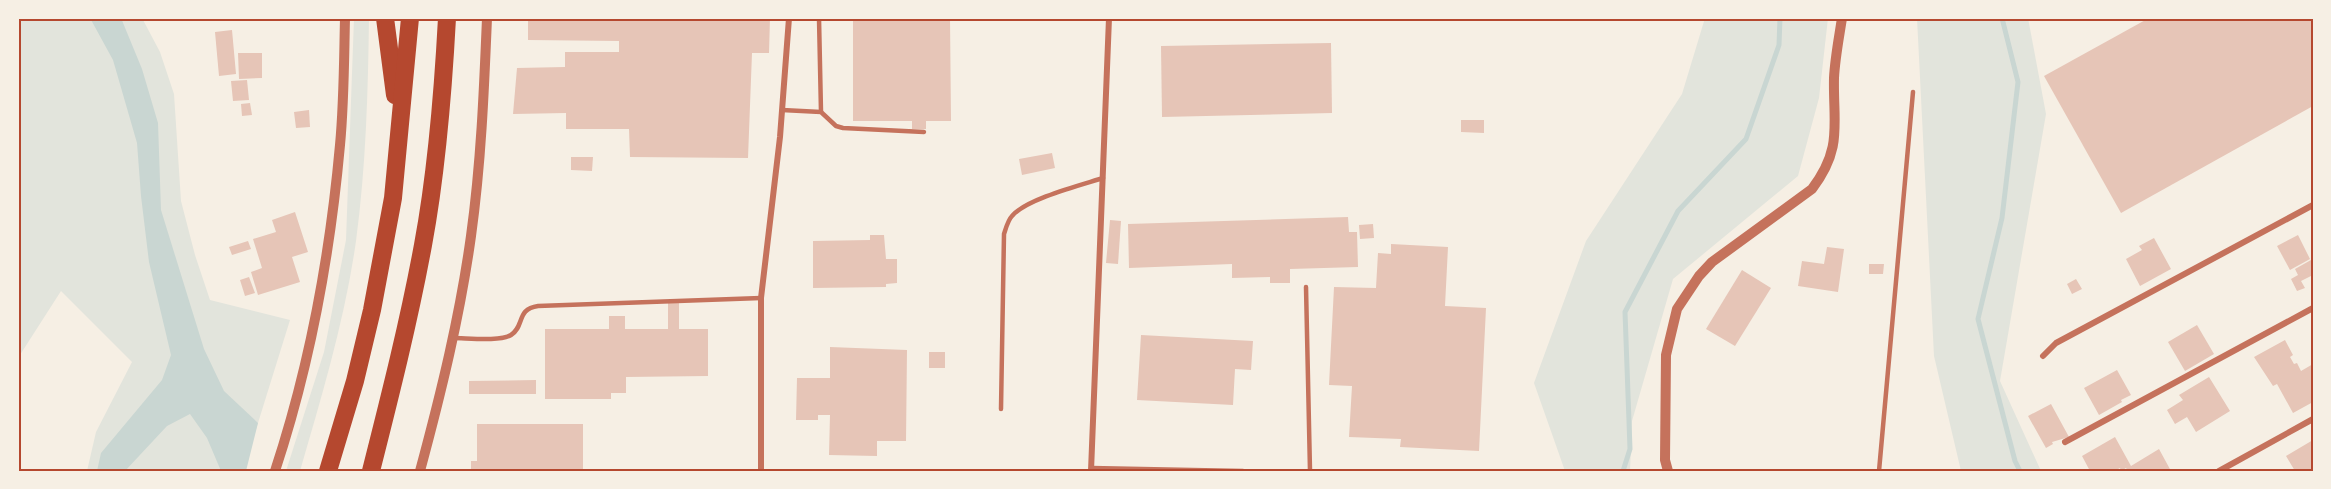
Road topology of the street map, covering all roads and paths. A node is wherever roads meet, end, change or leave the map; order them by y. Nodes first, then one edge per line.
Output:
1 (345, 18) edge
2 (385, 18) edge
3 (410, 18) edge
4 (447, 18) edge
5 (487, 18) edge
6 (789, 18) edge
7 (819, 18) edge
8 (1109, 18) edge
9 (1842, 18) edge
10 (1913, 92) dead end
11 (782, 110) junction
12 (821, 112) junction
13 (399, 127) junction
14 (924, 132) dead end
15 (1103, 178) junction
16 (2313, 205) edge
17 (1306, 286) dead end
18 (760, 298) junction
19 (2313, 308) edge
20 (453, 338) junction
21 (2043, 356) dead end
22 (1001, 409) dead end
23 (2313, 419) edge
24 (2065, 442) dead end
25 (1091, 469) edge
26 (275, 471) edge
27 (328, 471) edge
28 (371, 471) edge
29 (420, 471) edge
30 (761, 471) edge
31 (1243, 471) edge
32 (1310, 471) edge
33 (1668, 471) edge
34 (1879, 471) edge
35 (2219, 471) edge

1 - 26 street
2 - 13 highway
3 - 13 highway
4 - 28 highway
5 - 20 street
6 - 11 street
7 - 12 lane
8 - 15 street
9 - 33 street
10 - 34 lane
11 - 12 lane
11 - 18 street
12 - 14 lane
13 - 27 highway
15 - 22 lane
15 - 25 street
16 - 21 street
17 - 32 lane
18 - 20 lane
18 - 30 street
19 - 24 street
20 - 29 street
23 - 35 street
25 - 31 lane

